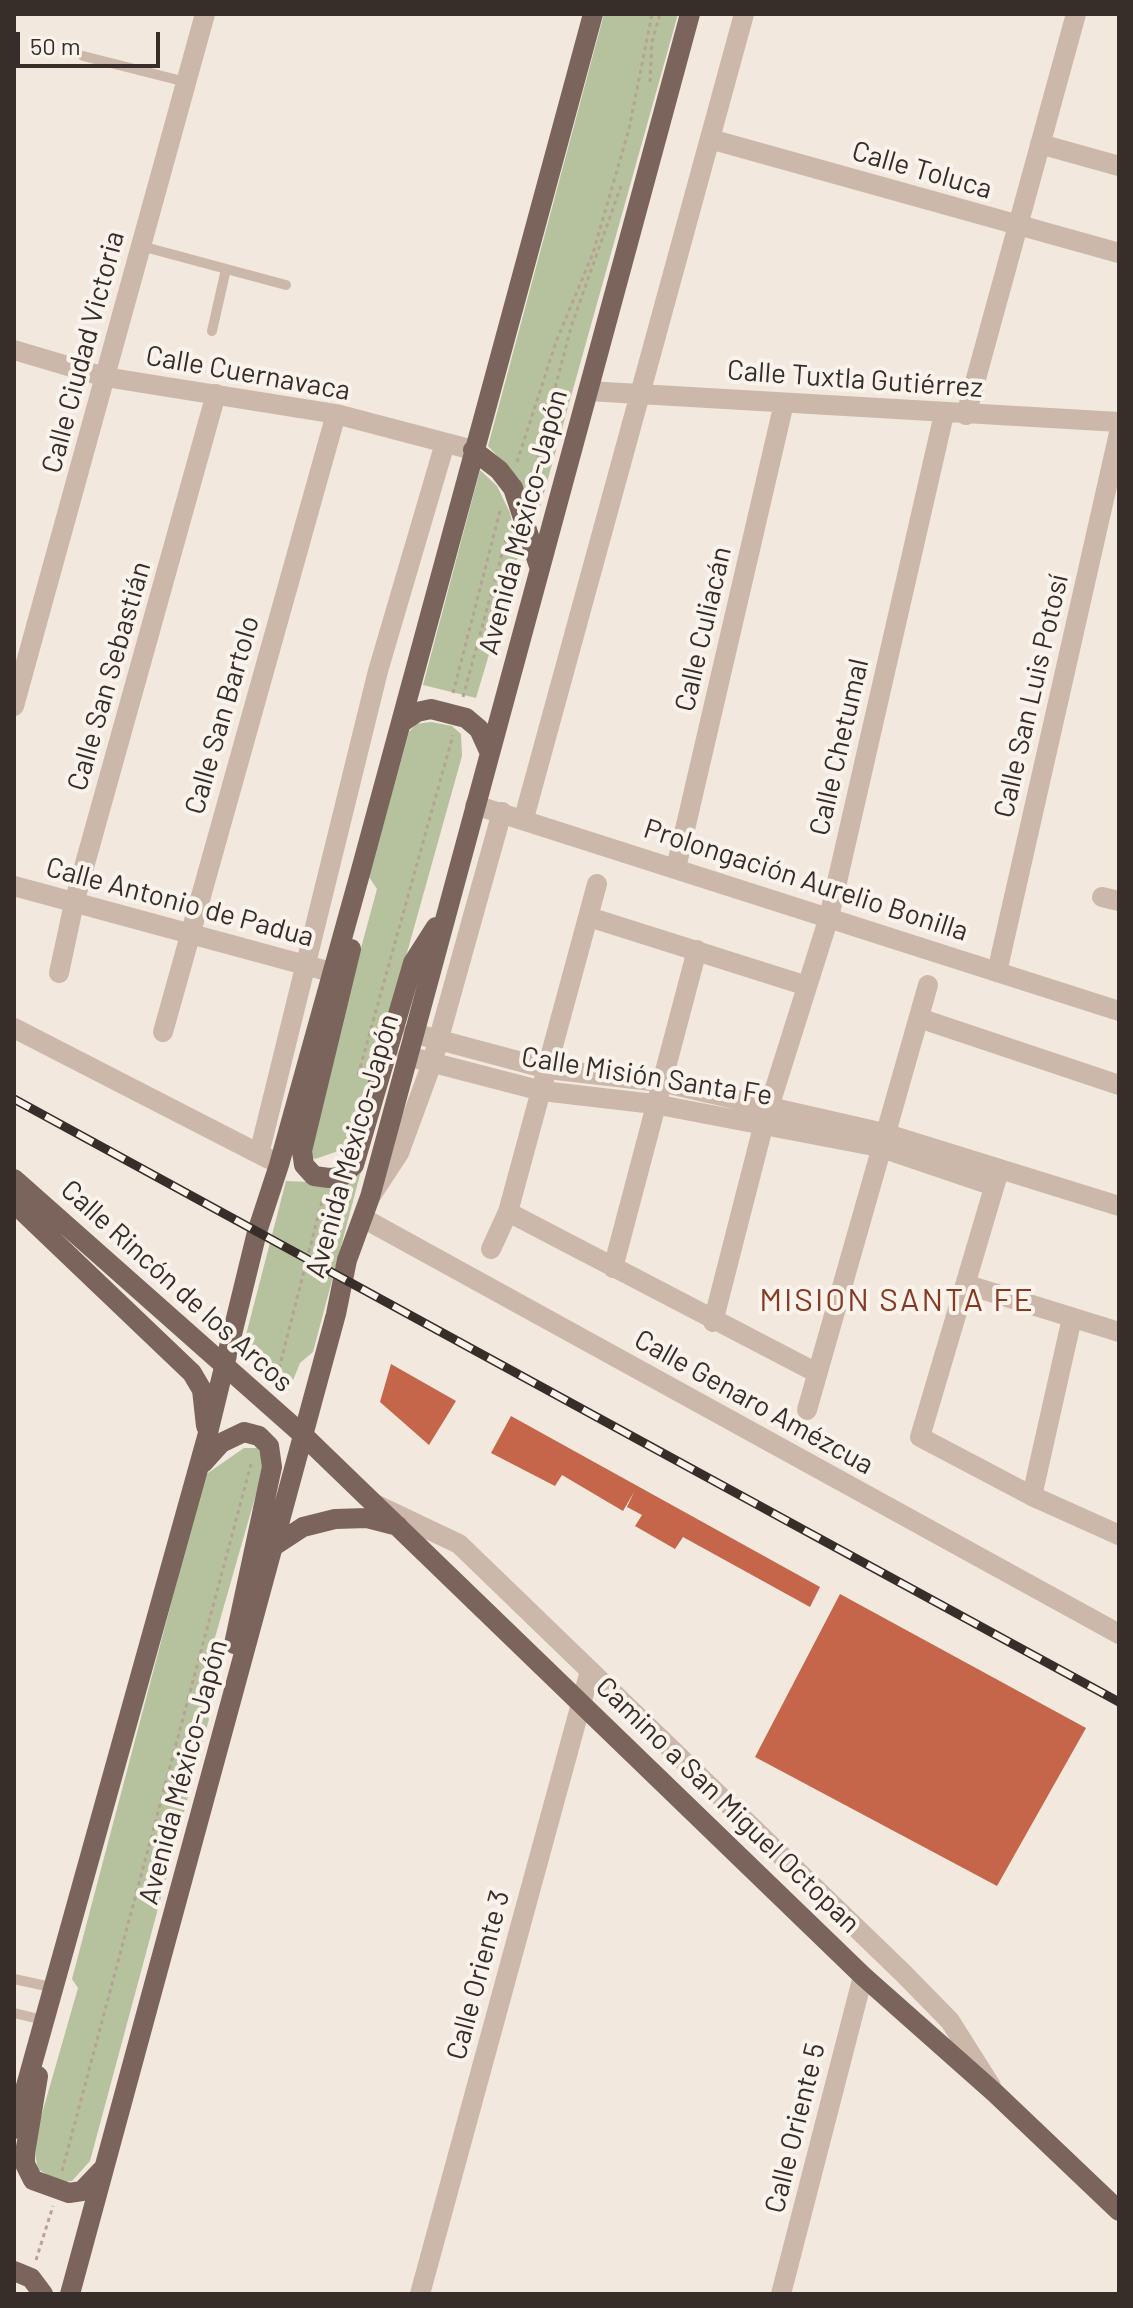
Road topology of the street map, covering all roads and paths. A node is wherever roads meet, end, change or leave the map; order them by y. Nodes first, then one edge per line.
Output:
1 (205, 14) edge
2 (593, 14) edge
3 (652, 14) edge
4 (690, 14) edge
5 (744, 14) edge
6 (1076, 14) edge
7 (83, 56) dead end
8 (186, 82) junction
9 (710, 139) junction
10 (1040, 144) junction
11 (1119, 166) edge
12 (1017, 227) junction
13 (141, 246) junction
14 (1119, 253) edge
15 (226, 269) junction
16 (286, 285) dead end
17 (212, 331) dead end
18 (14, 350) edge
19 (105, 377) junction
20 (588, 391) junction
21 (640, 393) junction
22 (216, 394) junction
23 (784, 403) junction
24 (336, 414) junction
25 (944, 414) junction
26 (966, 415) junction
27 (1119, 422) edge
28 (1119, 433) edge
29 (445, 443) junction
30 (473, 450) junction
31 (510, 484) junction
32 (540, 569) junction
33 (14, 706) edge
34 (448, 713) junction
35 (401, 723) junction
36 (489, 751) junction
37 (475, 805) junction
38 (502, 812) junction
39 (524, 818) junction
40 (676, 868) junction
41 (358, 881) junction
42 (597, 884) dead end
43 (14, 886) edge
44 (74, 903) junction
45 (446, 910) junction
46 (589, 917) junction
47 (829, 917) junction
48 (189, 935) junction
49 (697, 950) junction
50 (303, 965) junction
51 (331, 972) junction
52 (997, 972) junction
53 (59, 973) dead end
54 (928, 985) dead end
55 (807, 986) junction
56 (1119, 1011) edge
57 (919, 1018) junction
58 (14, 1028) edge
59 (163, 1032) dead end
60 (413, 1033) junction
61 (439, 1039) junction
62 (407, 1056) junction
63 (432, 1063) junction
64 (548, 1069) junction
65 (660, 1082) junction
66 (1119, 1085) edge
67 (542, 1091) junction
68 (654, 1104) junction
69 (767, 1115) junction
70 (882, 1140) junction
71 (259, 1154) junction
72 (279, 1165) junction
73 (997, 1177) junction
74 (14, 1179) edge
75 (370, 1197) junction
76 (14, 1199) edge
77 (1119, 1206) edge
78 (508, 1212) junction
79 (363, 1218) junction
80 (491, 1249) dead end
81 (613, 1268) junction
82 (968, 1285) junction
83 (1072, 1318) junction
84 (713, 1322) junction
85 (1119, 1332) edge
86 (226, 1368) junction
87 (817, 1373) junction
88 (807, 1410) dead end
89 (303, 1435) junction
90 (207, 1437) junction
91 (194, 1480) junction
92 (1032, 1496) junction
93 (376, 1504) junction
94 (399, 1526) junction
95 (1119, 1535) edge
96 (274, 1546) junction
97 (1119, 1634) edge
98 (590, 1671) junction
99 (581, 1703) junction
100 (227, 1715) junction
101 (840, 1910) junction
102 (817, 1930) junction
103 (863, 1976) junction
104 (14, 1979) edge
105 (51, 1987) junction
106 (14, 2013) edge
107 (43, 2020) junction
108 (995, 2093) junction
109 (14, 2129) edge
110 (105, 2166) junction
111 (1119, 2211) edge
112 (14, 2271) edge
113 (43, 2294) edge
114 (70, 2294) edge
115 (420, 2294) edge
116 (781, 2294) edge

1 - 8 street, Calle Ciudad Victoria
2 - 30 main road
3 - 31 path
4 - 20 main road, Avenida México-Japón
5 - 9 street
6 - 10 street
7 - 8 lane
8 - 13 street, Calle Ciudad Victoria
9 - 12 street, Calle Toluca
9 - 21 street
10 - 11 street
10 - 12 street
12 - 14 street, Calle Toluca
12 - 26 street
13 - 15 lane
13 - 19 street, Calle Ciudad Victoria
15 - 16 lane
15 - 17 lane
18 - 19 street, Calle Cuernavaca
19 - 22 street, Calle Cuernavaca
19 - 33 street, Calle Ciudad Victoria
20 - 21 street, Calle Tuxtla Gutiérrez
20 - 32 main road, Avenida México-Japón
21 - 23 street, Calle Tuxtla Gutiérrez
21 - 39 street
22 - 24 street, Calle Cuernavaca
22 - 44 street, Calle San Sebastián
23 - 25 street, Calle Tuxtla Gutiérrez
23 - 40 street, Calle Culiacán
24 - 29 street, Calle Cuernavaca
24 - 48 street, Calle San Bartolo
25 - 26 street, Calle Tuxtla Gutiérrez
25 - 47 street, Calle Chetumal
26 - 27 street, Calle Tuxtla Gutiérrez
28 - 52 street, Calle San Luis Potosí
29 - 30 street, Calle Cuernavaca
29 - 50 street
30 - 31 main road
30 - 35 main road
31 - 32 main road
31 - 34 path
32 - 36 main road, Avenida México-Japón
34 - 35 main road
34 - 36 main road
35 - 41 main road
36 - 37 main road, Avenida México-Japón
37 - 38 street, Prolongación Aurelio Bonilla
37 - 45 main road, Avenida México-Japón
38 - 39 street, Prolongación Aurelio Bonilla
38 - 61 street
39 - 40 street, Prolongación Aurelio Bonilla
40 - 47 street, Prolongación Aurelio Bonilla
41 - 45 main road
41 - 51 main road
42 - 46 street
43 - 44 street, Calle Antonio de Padua
44 - 48 street, Calle Antonio de Padua
44 - 53 street, Calle San Sebastián
45 - 60 main road, Avenida México-Japón
46 - 49 street
46 - 64 street
47 - 52 street, Prolongación Aurelio Bonilla
47 - 55 street, Calle Chetumal
48 - 50 street, Calle Antonio de Padua
48 - 59 street, Calle San Bartolo
49 - 55 street
49 - 65 street
50 - 51 street, Calle Antonio de Padua
50 - 71 street
51 - 72 main road
52 - 56 street, Prolongación Aurelio Bonilla
54 - 57 street
55 - 69 street, Calle Chetumal
57 - 66 street
57 - 70 street
58 - 71 street
60 - 61 street, Calle Misión Santa Fe
60 - 62 main road, Avenida México-Japón
61 - 63 street
61 - 64 street, Calle Misión Santa Fe
62 - 63 street, Calle Misión Santa Fe
62 - 75 main road, Avenida México-Japón
63 - 67 street, Calle Misión Santa Fe
63 - 75 street
64 - 65 street, Calle Misión Santa Fe
64 - 67 street
65 - 68 street
65 - 69 street, Calle Misión Santa Fe
67 - 68 street, Calle Misión Santa Fe
67 - 78 street
68 - 69 street, Calle Misión Santa Fe
68 - 81 street
69 - 70 street, Calle Misión Santa Fe
69 - 84 street, Calle Chetumal
70 - 73 street, Calle Misión Santa Fe
70 - 87 street
71 - 72 street
72 - 86 main road
73 - 77 street, Calle Misión Santa Fe
73 - 82 street
74 - 86 main road, Calle Rincón de los Arcos
75 - 79 main road, Avenida México-Japón
76 - 90 main road
78 - 80 street
78 - 81 street
79 - 89 main road, Avenida México-Japón
79 - 97 street, Calle Genaro Amézcua
81 - 84 street
82 - 83 street
82 - 92 street
83 - 85 street
83 - 92 street
84 - 87 street
86 - 89 main road, Calle Rincón de los Arcos
86 - 90 main road
87 - 88 street
89 - 93 main road, Camino a San Miguel Octopan
89 - 96 main road, Avenida México-Japón
90 - 91 main road
91 - 100 main road
91 - 105 main road
92 - 95 street
93 - 94 main road, Camino a San Miguel Octopan
93 - 98 street
94 - 96 main road
94 - 99 main road, Camino a San Miguel Octopan
96 - 100 main road, Avenida México-Japón
98 - 99 street, Calle Oriente 3
98 - 101 street
99 - 102 main road, Camino a San Miguel Octopan
99 - 115 street, Calle Oriente 3
100 - 110 main road, Avenida México-Japón
101 - 102 lane
101 - 108 street
102 - 103 main road, Camino a San Miguel Octopan
103 - 108 main road, Camino a San Miguel Octopan
103 - 116 street, Calle Oriente 5
104 - 105 lane
105 - 107 main road
106 - 107 lane
107 - 109 main road
107 - 110 main road
108 - 111 main road, Camino a San Miguel Octopan
110 - 114 main road, Avenida México-Japón
112 - 113 main road

